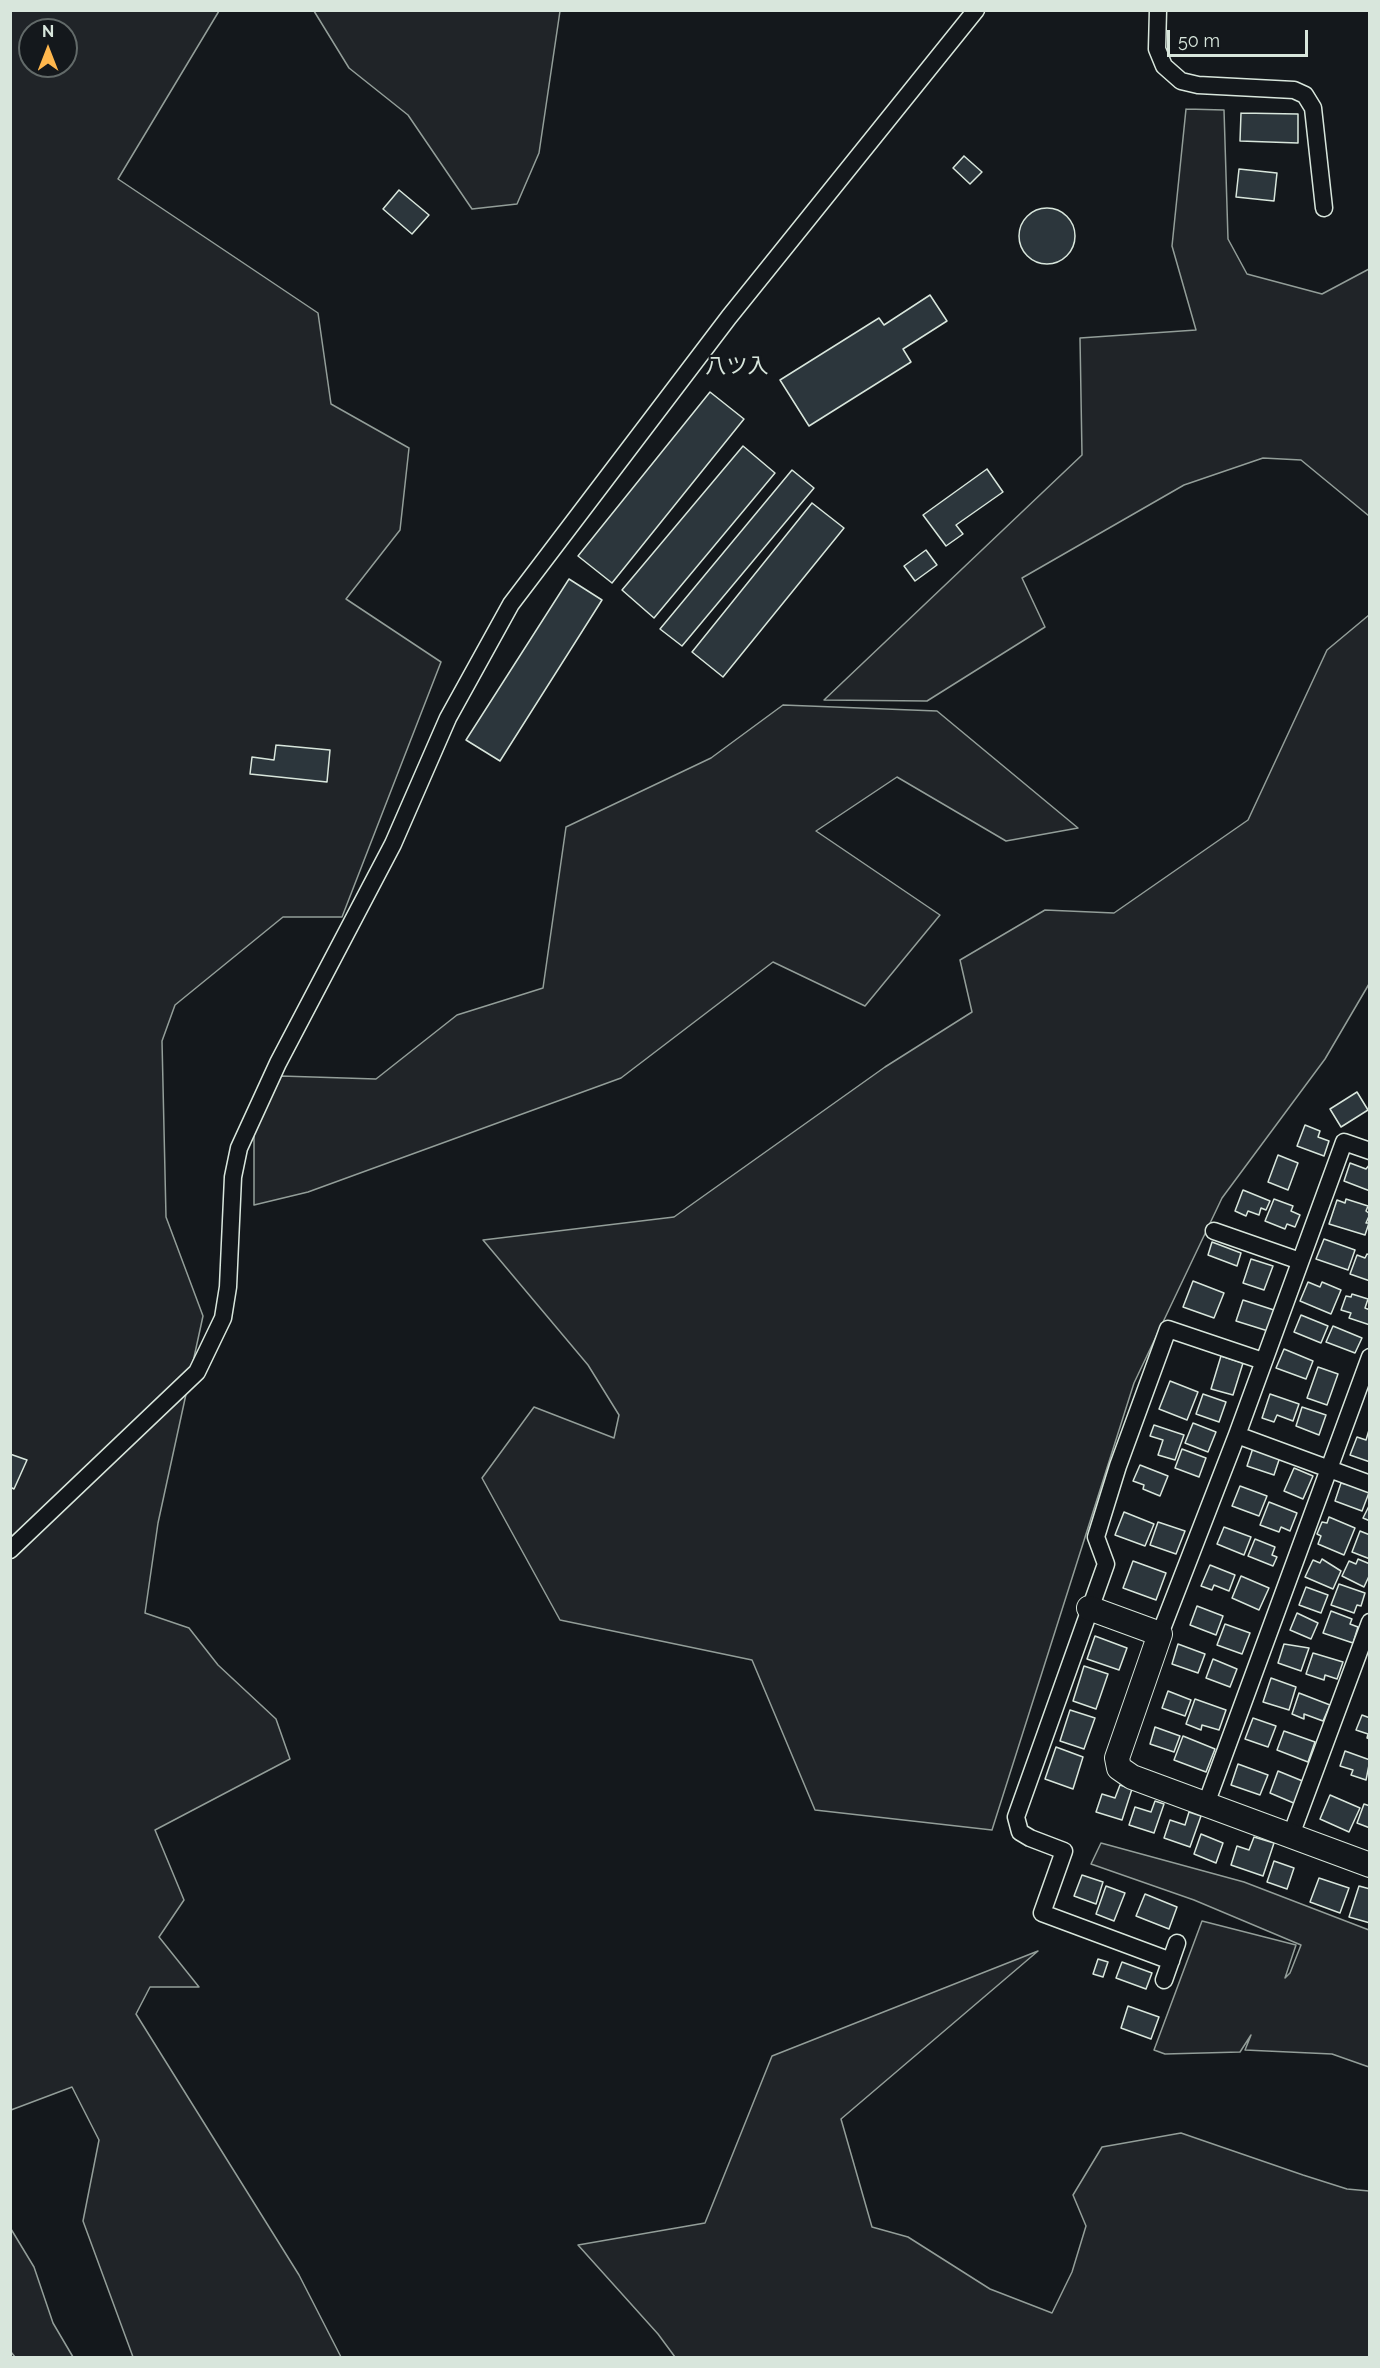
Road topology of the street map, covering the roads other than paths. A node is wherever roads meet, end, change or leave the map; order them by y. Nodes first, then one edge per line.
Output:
1 (976, 10) edge
2 (1158, 10) edge
3 (1324, 208) dead end
4 (1370, 1151) edge
5 (1214, 1231) dead end
6 (1300, 1261) junction
7 (1370, 1357) edge
8 (1263, 1361) junction
9 (1237, 1435) junction
10 (1328, 1469) junction
11 (1370, 1484) edge
12 (10, 1550) edge
13 (1089, 1608) junction
14 (1370, 1622) edge
15 (1160, 1634) junction
16 (1206, 1804) junction
17 (1291, 1835) junction
18 (1370, 1865) edge
19 (1177, 1943) dead end
20 (1171, 1961) junction
21 (1164, 1980) dead end

1 - 12 street
2 - 3 street
4 - 6 street
5 - 6 street
6 - 8 street
7 - 10 street
8 - 9 street
8 - 13 street
9 - 10 street
9 - 15 street
10 - 11 street
10 - 16 street
13 - 15 street
13 - 20 street
14 - 17 street
15 - 16 street
16 - 17 street
17 - 18 street
19 - 20 street
20 - 21 street

